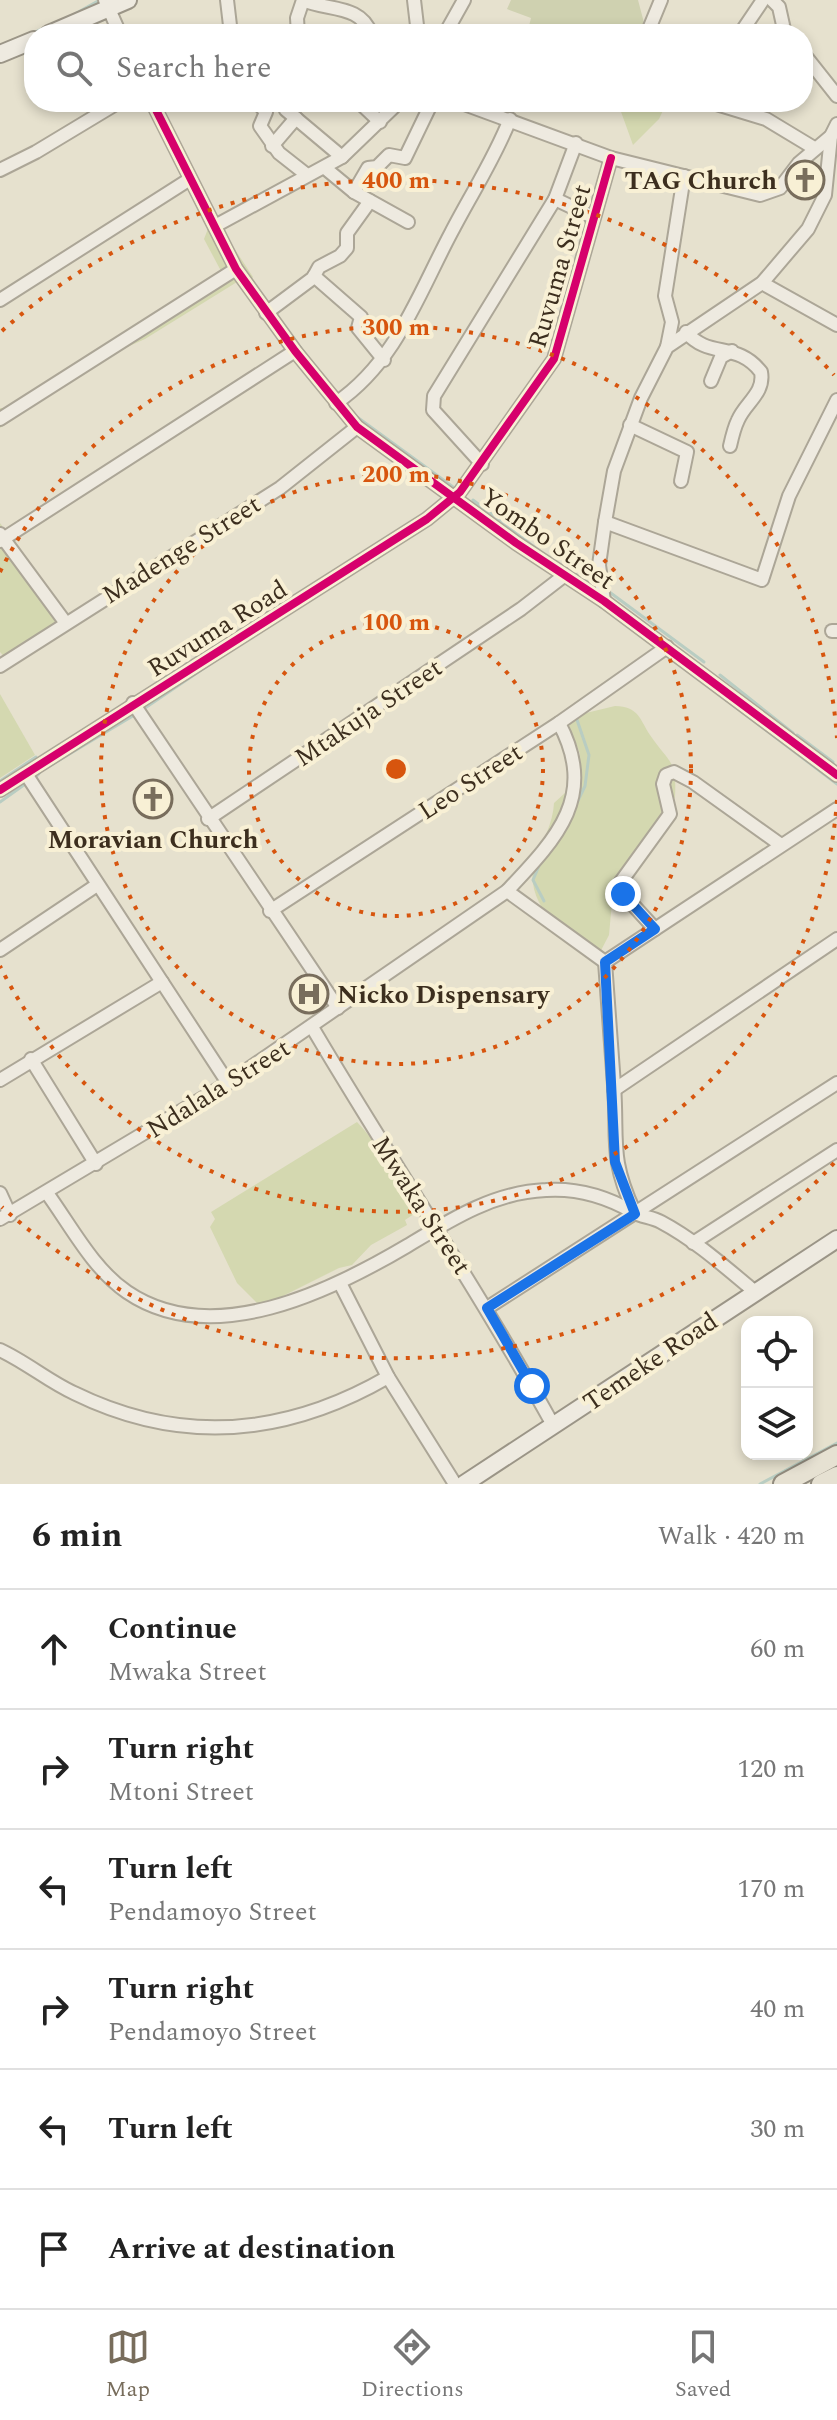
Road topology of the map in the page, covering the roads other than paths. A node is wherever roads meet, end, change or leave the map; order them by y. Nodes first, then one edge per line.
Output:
1 (128, 0) edge
2 (227, 0) edge
3 (414, 0) edge
4 (464, 0) edge
5 (661, 0) edge
6 (763, 0) edge
7 (773, 0) edge
8 (107, 4) edge
9 (68, 24) edge
10 (116, 24) edge
11 (230, 24) edge
12 (297, 24) edge
13 (366, 24) edge
14 (417, 24) edge
15 (451, 24) edge
16 (651, 24) edge
17 (747, 24) edge
18 (783, 24) edge
19 (24, 44) edge
20 (0, 54) edge
21 (813, 66) edge
22 (837, 96) edge
23 (102, 112) edge
24 (157, 112) edge
25 (266, 112) edge
26 (288, 112) edge
27 (370, 112) edge
28 (390, 112) edge
29 (427, 112) edge
30 (489, 112) edge
31 (743, 112) edge
32 (296, 118) junction
33 (510, 119) junction
34 (380, 122) junction
35 (834, 130) edge
36 (576, 143) junction
37 (272, 146) junction
38 (814, 148) junction
39 (342, 157) junction
40 (611, 158) junction
41 (325, 168) junction
42 (0, 170) edge
43 (307, 175) junction
44 (684, 176) junction
45 (190, 179) junction
46 (354, 192) junction
47 (555, 199) junction
48 (831, 199) edge
49 (370, 201) junction
50 (593, 217) junction
51 (408, 222) dead end
52 (215, 226) junction
53 (236, 269) junction
54 (314, 276) junction
55 (762, 283) junction
56 (0, 300) edge
57 (266, 313) junction
58 (837, 325) edge
59 (686, 332) junction
60 (667, 347) junction
61 (295, 351) junction
62 (732, 351) junction
63 (384, 360) junction
64 (711, 381) dead end
65 (837, 400) edge
66 (336, 403) junction
67 (0, 419) edge
68 (630, 425) junction
69 (357, 427) junction
70 (730, 446) dead end
71 (482, 464) junction
72 (681, 481) dead end
73 (455, 498) junction
74 (605, 522) junction
75 (1, 538) edge
76 (565, 575) junction
77 (604, 601) junction
78 (65, 622) junction
79 (667, 647) junction
80 (0, 648) edge
81 (4, 664) edge
82 (133, 703) junction
83 (559, 723) junction
84 (26, 774) junction
85 (837, 775) edge
86 (0, 790) edge
87 (837, 809) edge
88 (208, 819) junction
89 (781, 845) junction
90 (97, 885) junction
91 (507, 891) junction
92 (270, 911) junction
93 (655, 929) junction
94 (837, 939) edge
95 (0, 950) edge
96 (605, 961) junction
97 (162, 982) junction
98 (338, 1008) junction
99 (312, 1027) junction
100 (31, 1059) junction
101 (0, 1080) edge
102 (228, 1083) junction
103 (837, 1083) edge
104 (614, 1090) junction
105 (837, 1150) edge
106 (96, 1164) junction
107 (0, 1193) edge
108 (47, 1193) junction
109 (635, 1214) junction
110 (5, 1217) edge
111 (435, 1229) junction
112 (837, 1239) edge
113 (693, 1243) junction
114 (340, 1283) junction
115 (754, 1291) junction
116 (487, 1308) junction
117 (0, 1350) edge
118 (388, 1377) junction
119 (553, 1425) junction
120 (837, 1455) edge
121 (837, 1476) edge
122 (455, 1484) edge
123 (464, 1484) edge
124 (783, 1484) edge
125 (821, 1484) edge

1 - 8 street
2 - 11 street
3 - 14 street
4 - 15 street
5 - 16 street
6 - 17 street
7 - 18 street
8 - 9 street
8 - 10 street
12 - 13 street
19 - 20 street
21 - 22 street
23 - 42 street
24 - 45 street, Yombo Street
25 - 37 street
26 - 32 street
27 - 34 street
28 - 34 street
29 - 46 street
30 - 33 street
31 - 38 street
32 - 37 street
32 - 39 street
33 - 36 street
33 - 63 street
34 - 39 street
35 - 38 street
35 - 48 street
36 - 40 street
36 - 47 street
37 - 43 street
38 - 44 street
39 - 41 street
40 - 44 street
40 - 50 street, Ruvuma Street
41 - 43 street
41 - 46 street
43 - 52 street
44 - 60 street
45 - 52 street, Yombo Street
45 - 56 street
46 - 49 street
47 - 50 street
47 - 71 street
48 - 55 street
49 - 51 street
49 - 54 street
50 - 71 street, Ruvuma Street
52 - 53 street, Yombo Street
53 - 57 street, Yombo Street
53 - 67 street
54 - 57 street
54 - 63 street
55 - 58 street
55 - 59 street
57 - 61 street, Yombo Street
59 - 60 street
59 - 62 street
60 - 68 street
61 - 66 street, Yombo Street
61 - 75 street
62 - 64 street
62 - 70 street
63 - 66 street
65 - 74 street
66 - 69 street, Yombo Street
68 - 72 street
68 - 74 street
69 - 73 street, Yombo Street
69 - 78 street, Madenge Street
71 - 73 street, Ruvuma Street
73 - 76 street, Yombo Street
73 - 82 street, Ruvuma Road
74 - 77 street
75 - 78 street
76 - 77 street, Yombo Street
76 - 88 street, Mtakuja Street
77 - 79 street, Yombo Street
78 - 81 street, Madenge Street
79 - 83 street, Leo Street
79 - 85 street, Yombo Street
80 - 81 street
82 - 84 street, Ruvuma Road
82 - 88 street
83 - 91 street, Ndalala Street
83 - 92 street, Leo Street
84 - 86 street, Ruvuma Road
84 - 90 street
87 - 89 street
88 - 92 street
89 - 93 street
89 - 93 street
90 - 95 street
90 - 97 street
91 - 96 street
91 - 98 street, Ndalala Street
92 - 98 street
93 - 96 street
94 - 104 street
96 - 104 street
97 - 100 street
97 - 102 street
98 - 99 street, Ndalala Street
99 - 102 street, Ndalala Street
99 - 111 street, Mwaka Street
100 - 101 street
100 - 106 street
102 - 106 street, Ndalala Street
103 - 109 street
104 - 109 street
105 - 113 street
106 - 108 street, Ndalala Street
107 - 110 street
108 - 110 street, Ndalala Street
108 - 114 street
109 - 111 street
109 - 113 street
109 - 116 street
111 - 114 street
111 - 116 street, Mwaka Street
112 - 115 street, Temeke Road
113 - 115 street
114 - 118 street
115 - 119 street, Temeke Road
116 - 119 street, Mwaka Street
117 - 118 street
118 - 122 street
119 - 123 street, Temeke Road
120 - 124 main road
121 - 125 main road

